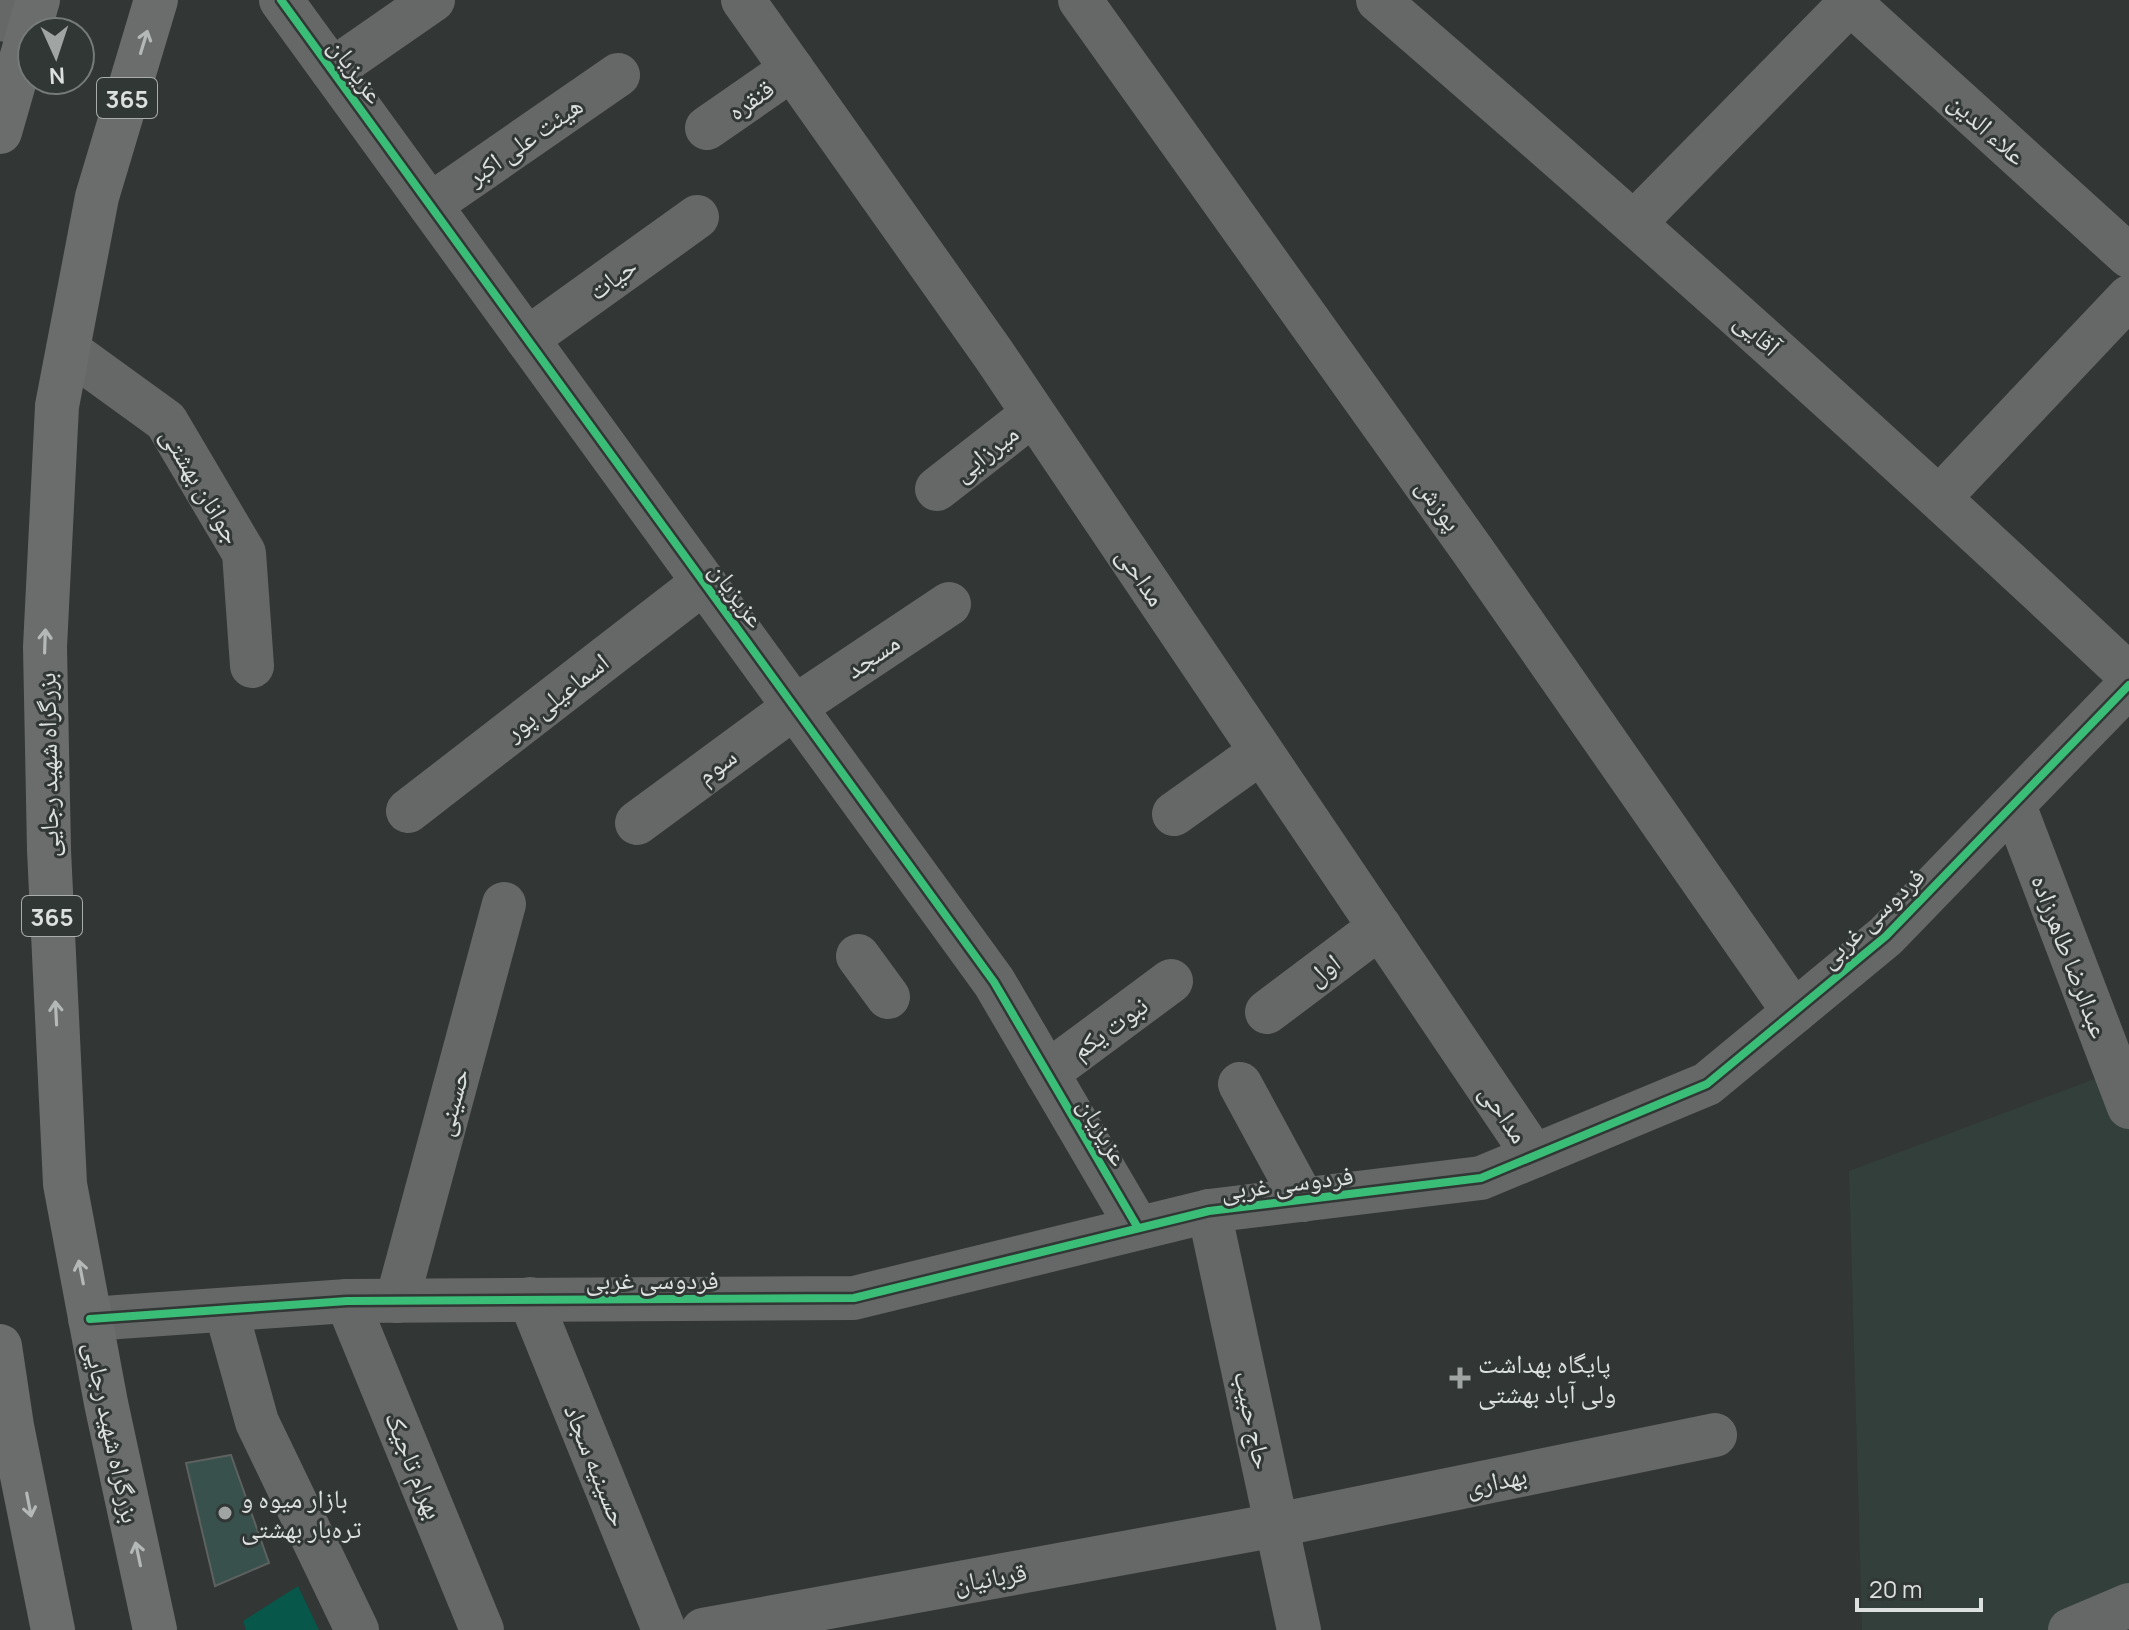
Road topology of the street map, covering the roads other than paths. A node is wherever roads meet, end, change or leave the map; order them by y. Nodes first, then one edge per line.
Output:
1 (156, 0) edge
2 (281, 0) edge
3 (433, 0) edge
4 (743, 0) edge
5 (1080, 0) edge
6 (1378, 0) edge
7 (1848, 1) edge
8 (23, 14) edge
9 (792, 69) junction
10 (332, 70) junction
11 (618, 75) dead end
12 (1, 127) edge
13 (707, 128) dead end
14 (430, 205) junction
15 (697, 217) dead end
16 (1635, 222) junction
17 (2129, 256) edge
18 (2129, 297) edge
19 (527, 339) junction
20 (68, 350) junction
21 (1033, 414) junction
22 (937, 489) dead end
23 (1940, 497) junction
24 (704, 582) junction
25 (949, 604) dead end
26 (252, 666) dead end
27 (2129, 675) edge
28 (2129, 685) edge
29 (796, 706) junction
30 (1261, 752) junction
31 (2014, 805) junction
32 (408, 811) dead end
33 (1174, 814) dead end
34 (637, 823) dead end
35 (504, 904) dead end
36 (1380, 927) junction
37 (858, 956) dead end
38 (1171, 981) dead end
39 (888, 997) dead end
40 (1267, 1012) dead end
41 (1794, 1012) junction
42 (1047, 1073) junction
43 (1240, 1084) dead end
44 (2129, 1107) edge
45 (1534, 1156) junction
46 (1303, 1200) junction
47 (1209, 1211) junction
48 (1138, 1228) junction
49 (530, 1299) junction
50 (347, 1301) junction
51 (397, 1301) junction
52 (226, 1310) junction
53 (90, 1319) junction
54 (0, 1346) edge
55 (1715, 1435) dead end
56 (9, 1451) edge
57 (1277, 1525) junction
58 (2129, 1605) edge
59 (53, 1630) edge
60 (155, 1630) edge
61 (357, 1630) edge
62 (482, 1630) edge
63 (664, 1630) edge
64 (703, 1630) edge
65 (1299, 1630) edge
66 (2070, 1630) edge

20 -> 1 highway, بزرگراه شهید رجایی / 365
2 - 10 street, عزیزیان
3 - 10 street
4 - 9 street, مداحی
5 - 41 street, پوزش
6 - 16 street, آقایی
7 - 16 street
7 - 17 street, علاء الدین
8 - 12 highway
9 - 13 street, قنقره
9 - 21 street, مداحی
10 - 14 street, عزیزیان
11 - 14 street, هیئت علی اکبر
14 - 19 street, عزیزیان
15 - 19 street, حیات
16 - 23 street, آقایی
18 - 23 street
19 - 24 street, عزیزیان
20 - 26 street, جوانان بهشتی
53 -> 20 highway, بزرگراه شهید رجایی / 365
21 - 22 street, میرزایی
21 - 30 street, مداحی
23 - 27 street, آقایی
24 - 29 street, عزیزیان
24 - 32 street, اسماعیلی پور
25 - 29 street, مسجد
28 - 31 street, فردوسی غربی
29 - 34 street, سوم
29 - 42 street, عزیزیان
30 - 33 street
30 - 36 street, مداحی
31 - 41 street, فردوسی غربی
31 - 44 street, عبدالرضا طاهرزاده
35 - 51 street, حسینی
36 - 40 street, اول
36 - 45 street, مداحی
37 - 39 street
38 - 42 street, نبوت یکم
41 - 45 street, فردوسی غربی
42 - 48 street, عزیزیان
43 - 46 street
45 - 46 street, فردوسی غربی
46 - 47 street, فردوسی غربی
47 - 48 street, فردوسی غربی
47 - 57 street, حاج حبیب
48 - 49 street, فردوسی غربی
49 - 51 street, فردوسی غربی
49 - 63 street, حسینیه سجاد
50 - 51 street, فردوسی غربی
50 - 52 street, فردوسی غربی
50 - 62 street, بهرام تاجیک
52 - 53 street, فردوسی غربی
52 - 61 street
60 -> 53 highway, بزرگراه شهید رجایی / 365
54 - 56 highway
55 - 57 street, بهداری
56 -> 59 highway
57 - 64 street, قربانیان
57 - 65 street, حاج حبیب
58 - 66 street

